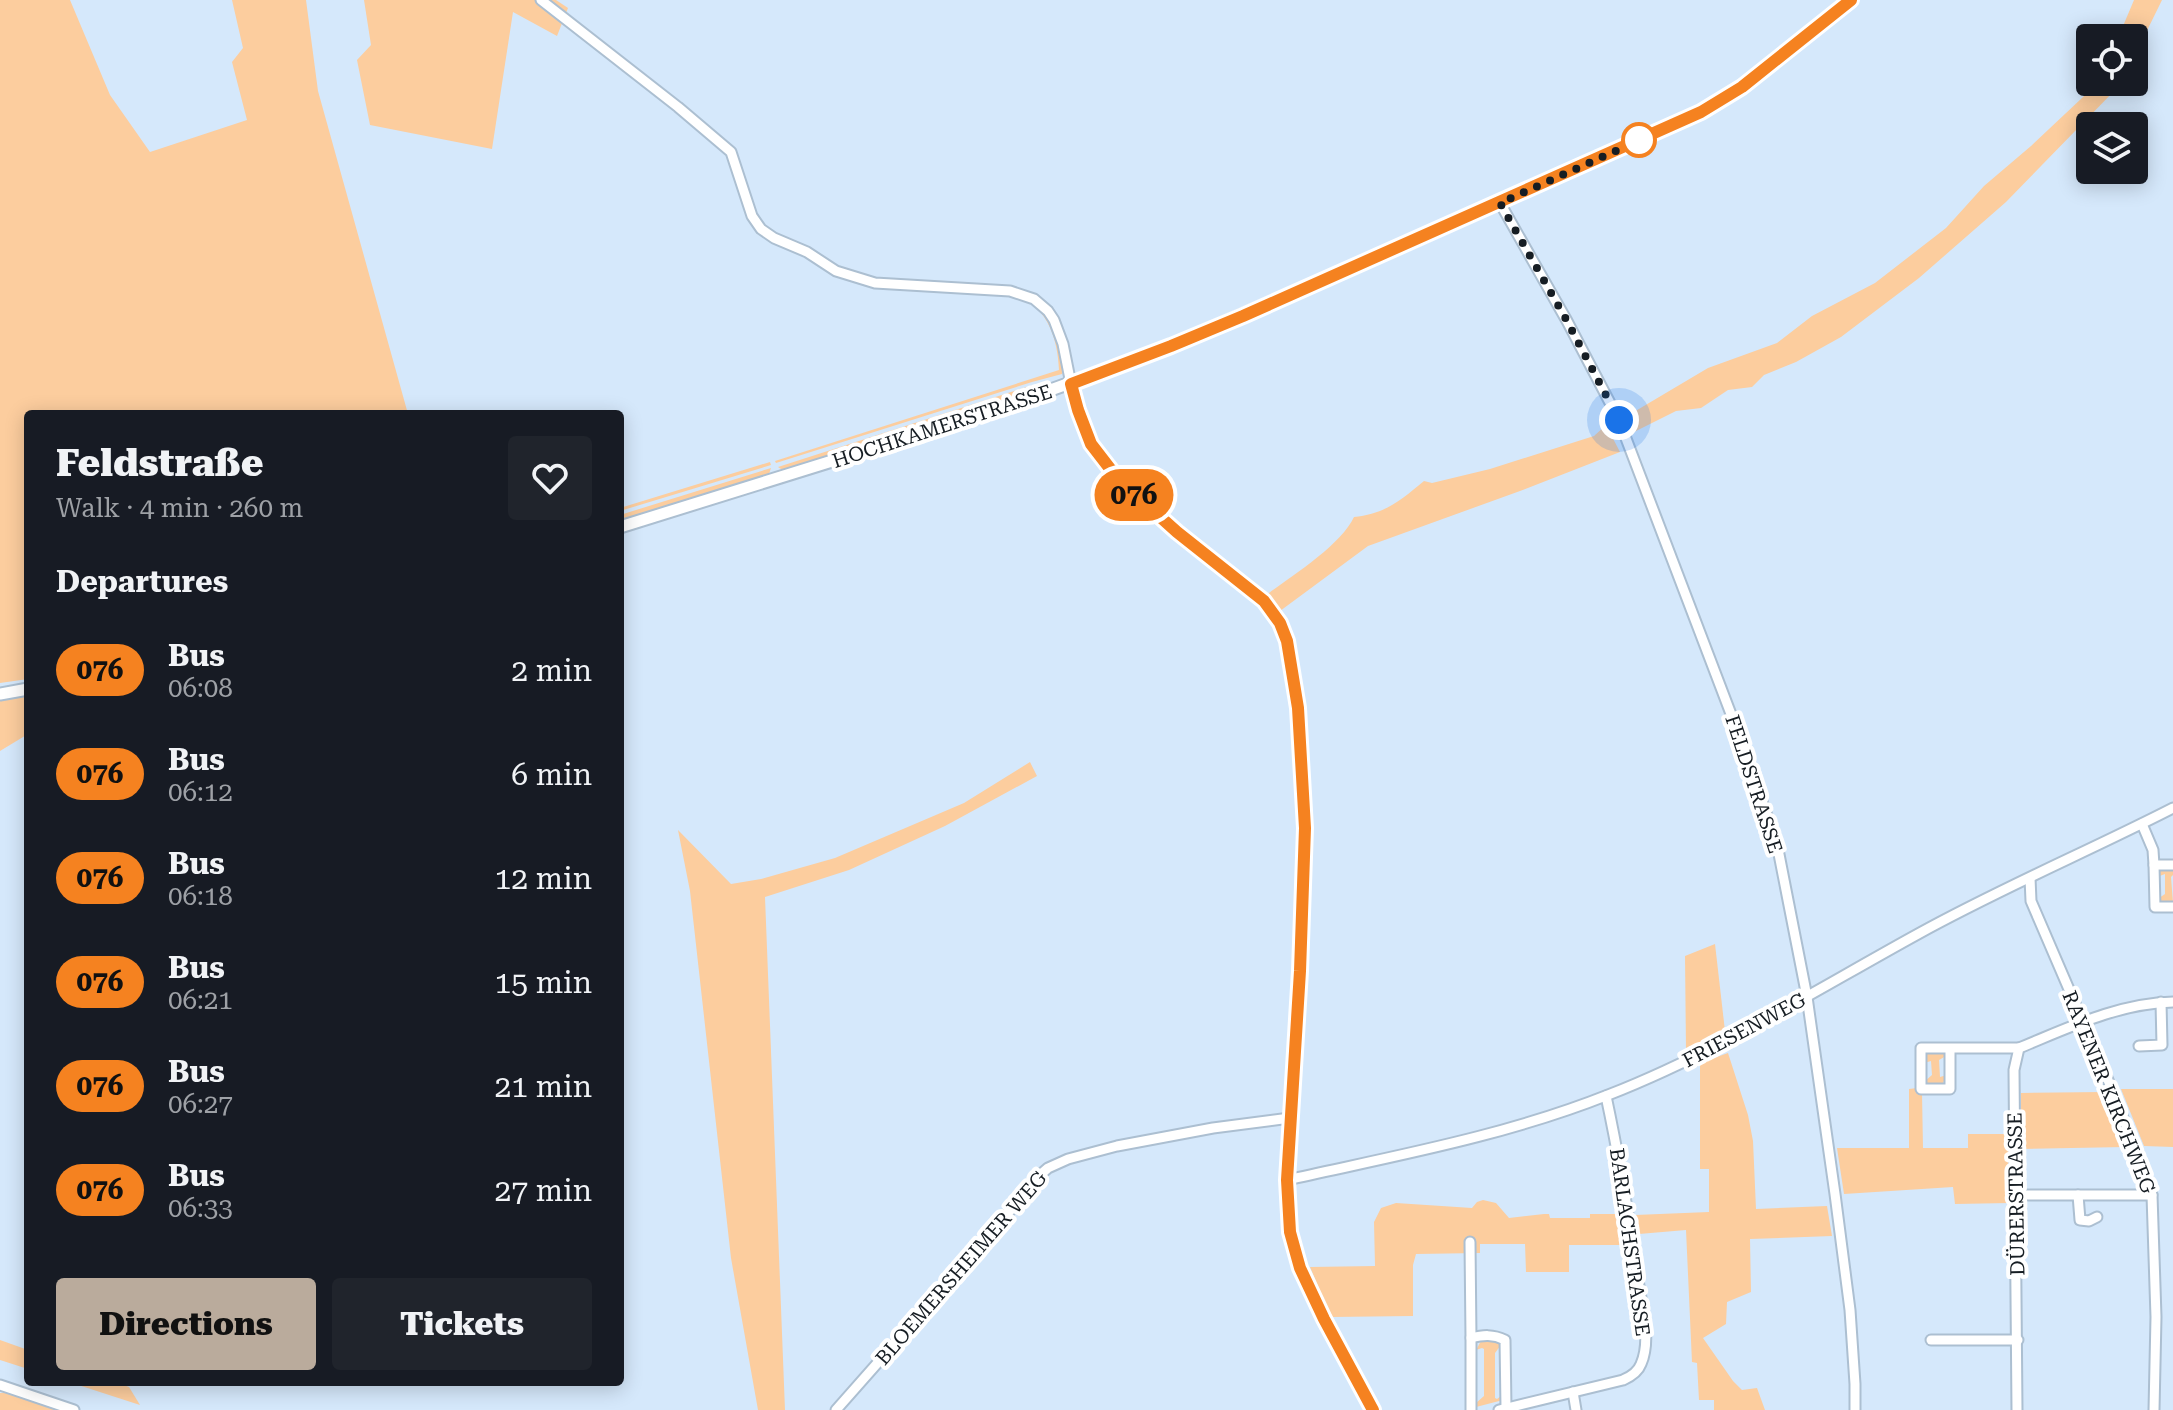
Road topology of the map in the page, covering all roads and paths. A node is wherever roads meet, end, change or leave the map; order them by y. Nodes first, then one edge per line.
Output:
1 (541, 0) edge
2 (1851, 0) edge
3 (1500, 203) junction
4 (1071, 384) junction
5 (624, 526) edge
6 (24, 690) edge
7 (0, 694) edge
8 (2173, 808) edge
9 (2142, 824) junction
10 (2154, 865) junction
11 (2173, 865) edge
12 (2030, 878) junction
13 (2173, 907) edge
14 (1807, 997) junction
15 (2161, 1002) junction
16 (2173, 1002) edge
17 (2083, 1023) junction
18 (2162, 1045) junction
19 (2173, 1045) edge
20 (2139, 1046) dead end
21 (1950, 1048) junction
22 (2019, 1048) junction
23 (1606, 1096) junction
24 (1290, 1118) junction
25 (1287, 1180) junction
26 (2015, 1195) junction
27 (2078, 1195) junction
28 (2152, 1195) junction
29 (2097, 1217) dead end
30 (1470, 1242) dead end
31 (1471, 1338) junction
32 (1931, 1340) dead end
33 (2018, 1340) junction
34 (0, 1385) edge
35 (1573, 1392) junction
36 (1530, 1406) edge
37 (1503, 1409) edge
38 (74, 1410) edge
39 (836, 1410) edge
40 (1373, 1410) edge
41 (1471, 1410) edge
42 (1576, 1410) edge
43 (1855, 1410) edge
44 (2017, 1410) edge
45 (2154, 1410) edge

1 - 4 street
2 - 3 street, HOCHKAMERSTRASSE
3 - 4 street, HOCHKAMERSTRASSE
3 - 14 street, FELDSTRASSE
4 - 5 street, HOCHKAMERSTRASSE
4 - 24 street
6 - 7 street
8 - 9 street, FRIESENWEG
9 - 10 street
9 - 12 street, FRIESENWEG
10 - 11 street
10 - 13 street
12 - 14 street, FRIESENWEG
12 - 17 street, RAYENER KIRCHWEG
14 - 23 street, FRIESENWEG
14 - 43 street, FELDSTRASSE
15 - 16 street
15 - 17 street
15 - 18 street
17 - 22 street
17 - 28 street, RAYENER KIRCHWEG
18 - 19 street
18 - 20 street
21 - 21 street
21 - 22 street
22 - 26 street, DÜRERSTRASSE
23 - 25 street, FRIESENWEG
23 - 35 street, BARLACHSTRASSE
24 - 25 street
24 - 39 street, BLOEMERSHEIMER WEG
25 - 40 street
26 - 27 street
26 - 33 street, DÜRERSTRASSE
27 - 28 street
27 - 29 street
28 - 45 street, RAYENER KIRCHWEG
30 - 31 street
31 - 37 street
31 - 41 street
32 - 33 street
33 - 44 street, DÜRERSTRASSE
34 - 38 street
35 - 36 street, BARLACHSTRASSE
35 - 42 street
36 - 37 street, BARLACHSTRASSE

